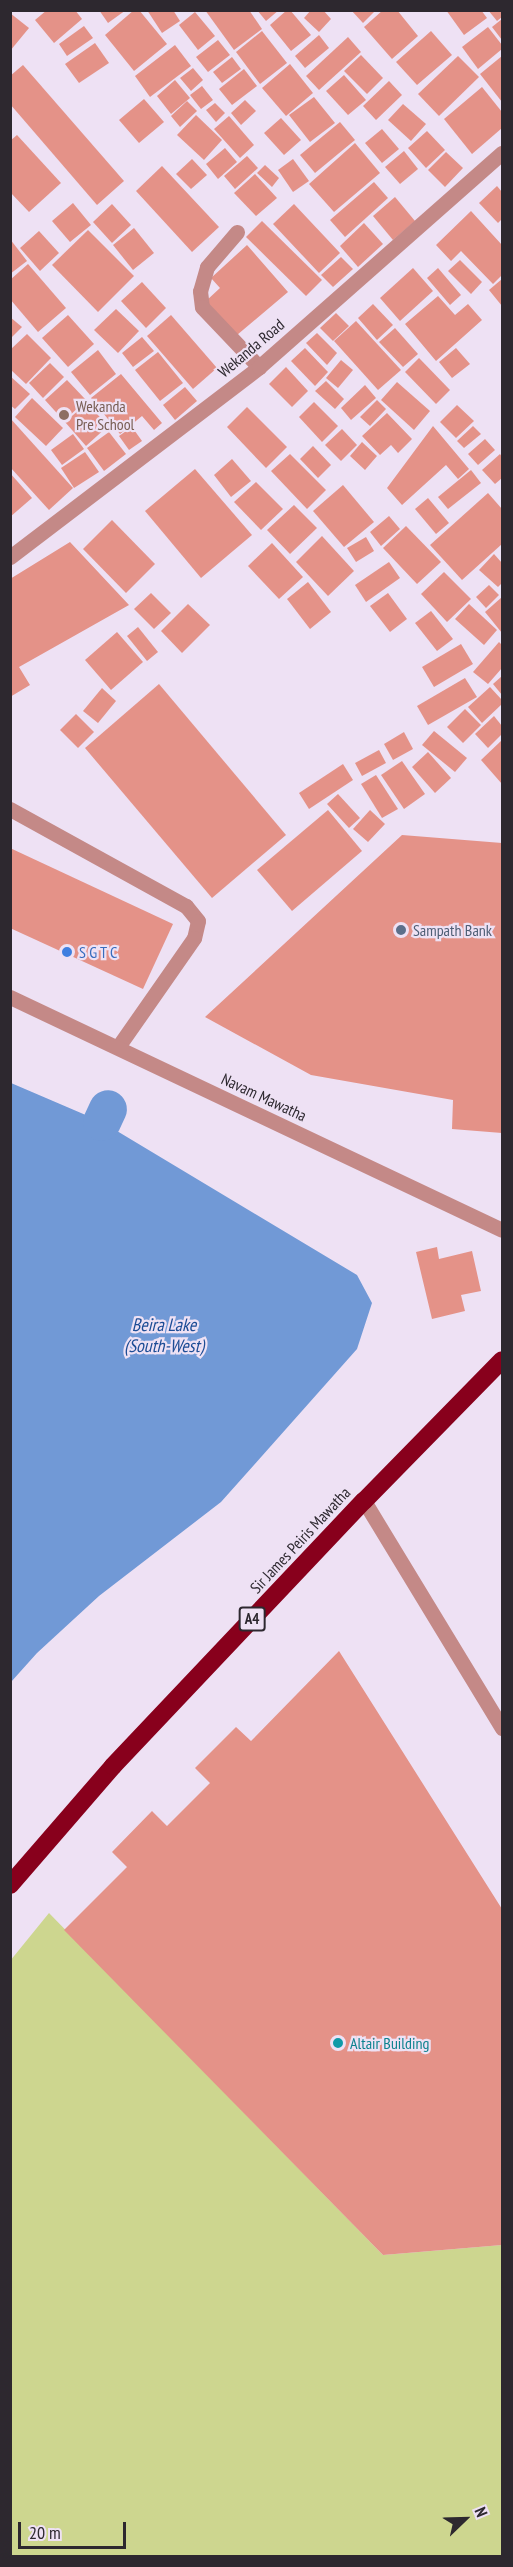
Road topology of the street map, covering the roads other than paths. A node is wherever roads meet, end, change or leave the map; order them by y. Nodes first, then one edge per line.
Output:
1 (502, 153) edge
2 (237, 232) dead end
3 (259, 367) junction
4 (10, 557) edge
5 (10, 809) edge
6 (10, 997) edge
7 (117, 1047) junction
8 (502, 1230) edge
9 (502, 1360) edge
10 (364, 1501) junction
11 (502, 1728) edge
12 (10, 1885) edge

1 - 3 street, Wekanda Road
2 - 3 street
3 - 4 street, Wekanda Road
5 - 7 street
6 - 7 street, Navam Mawatha
7 - 8 street, Navam Mawatha
9 - 10 highway, Sir James Peiris Mawatha / A4
10 - 11 street
10 - 12 highway, Sir James Peiris Mawatha / A4

